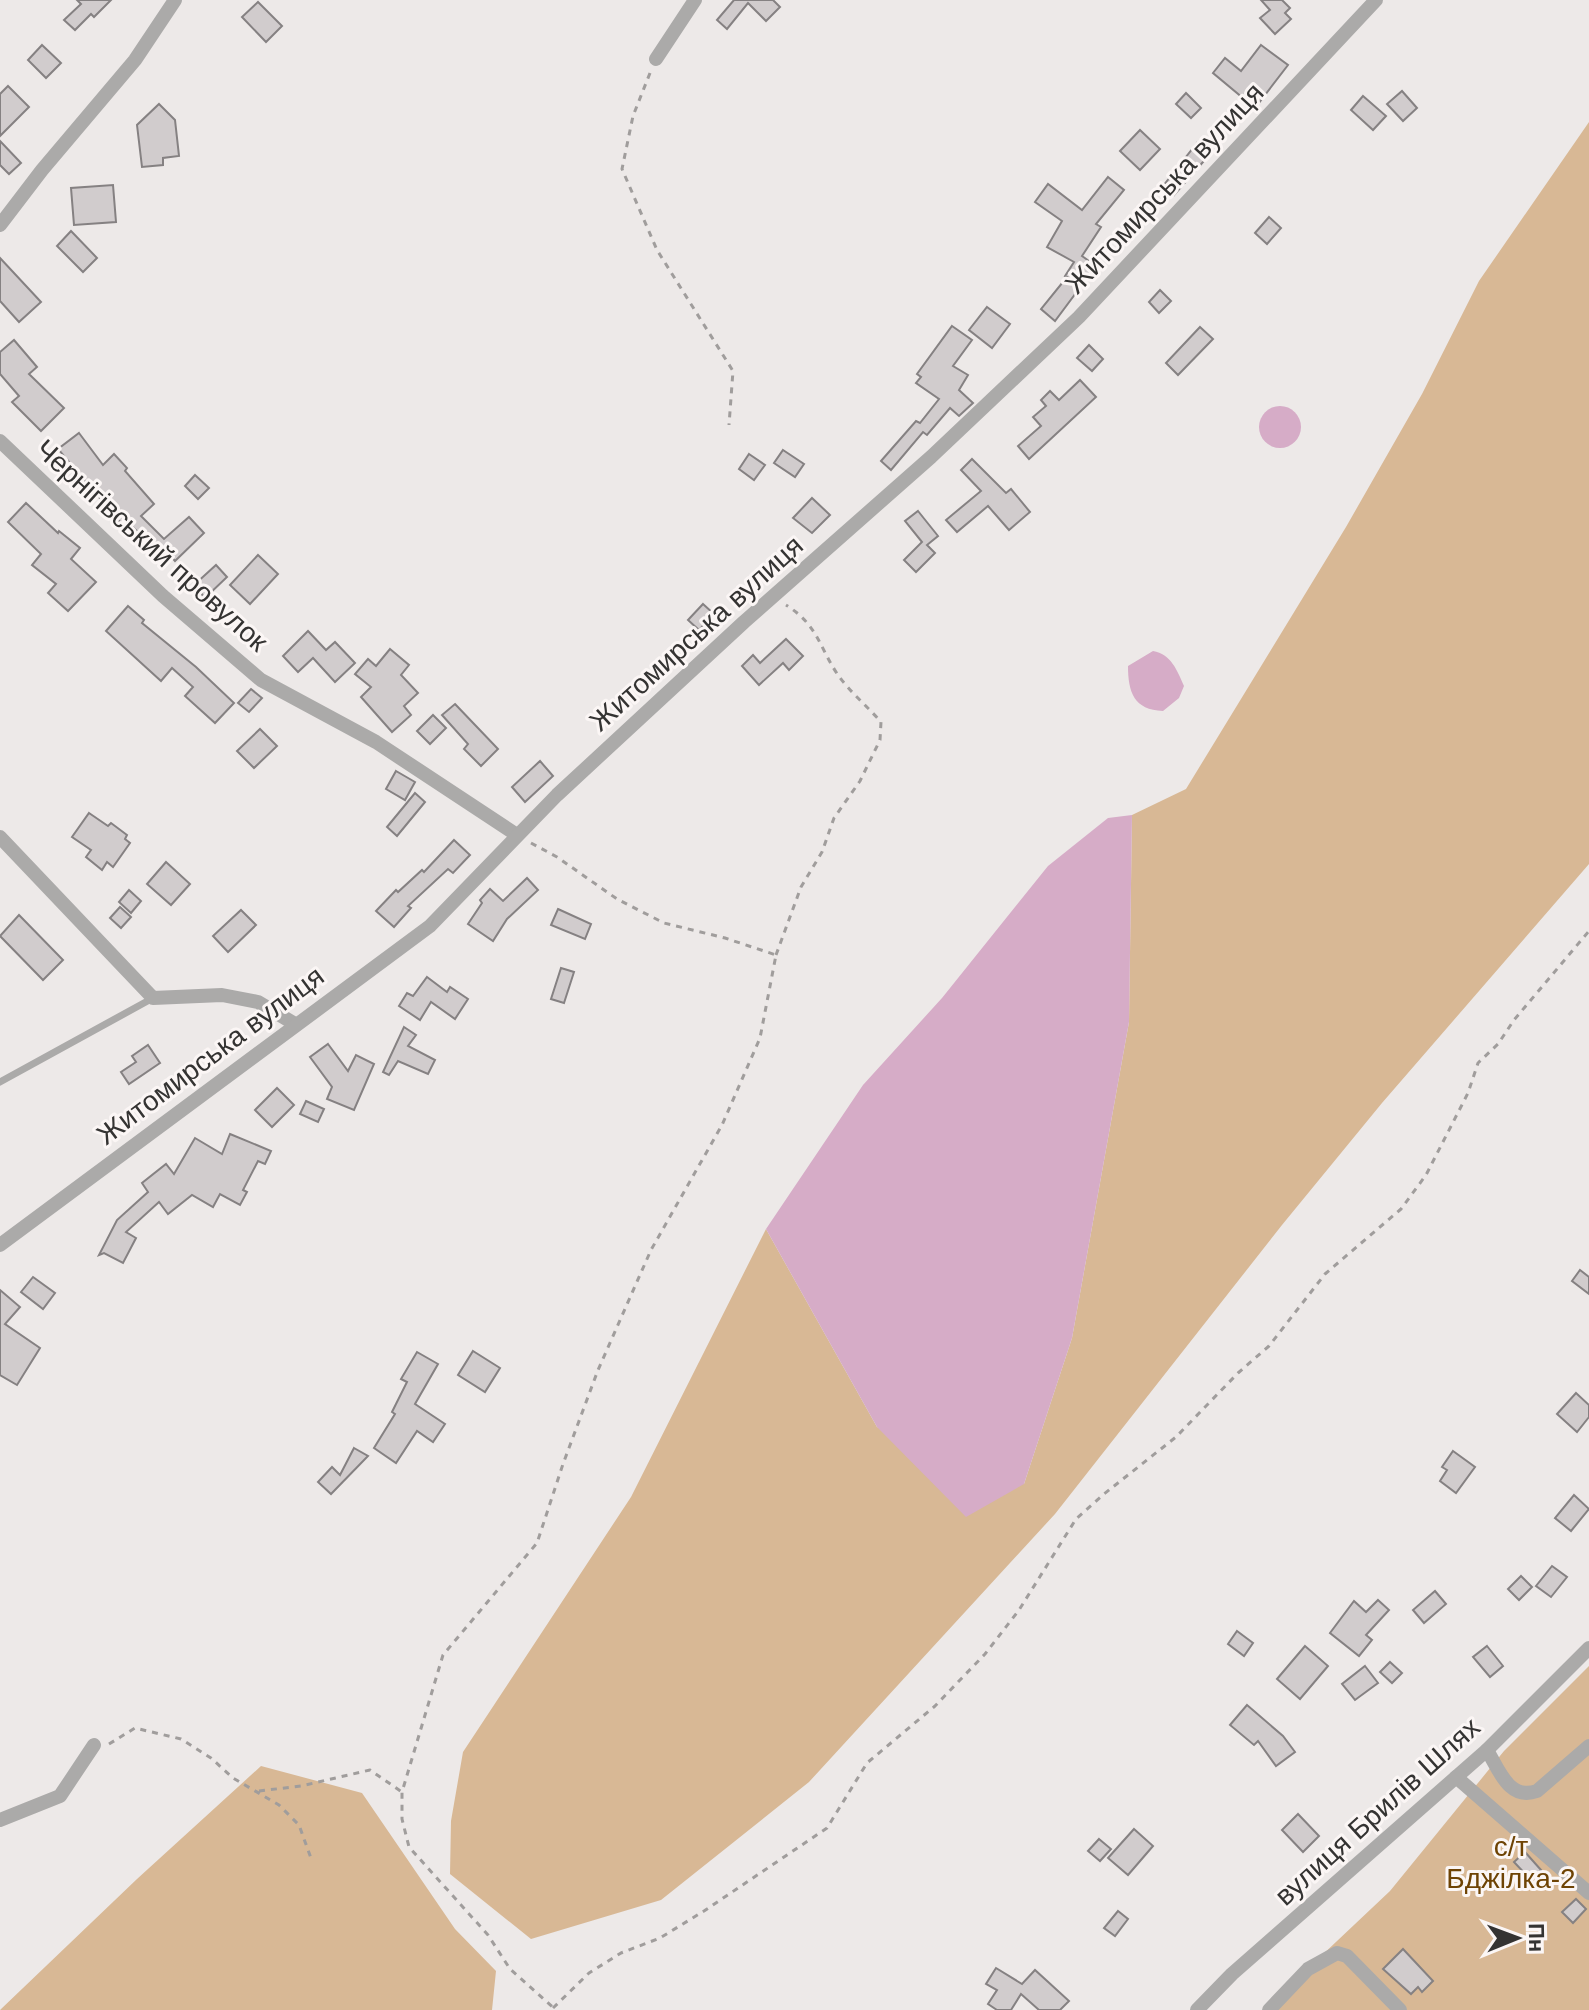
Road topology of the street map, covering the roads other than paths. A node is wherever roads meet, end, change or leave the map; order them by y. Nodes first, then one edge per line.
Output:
1 (175, 0) edge
2 (695, 0) edge
3 (1376, 0) edge
4 (656, 59) road end
5 (0, 225) edge
6 (0, 441) edge
7 (517, 835) junction
8 (0, 837) edge
9 (153, 998) junction
10 (295, 1024) junction
11 (0, 1082) edge
12 (0, 1245) edge
13 (1589, 1648) edge
14 (94, 1745) road end
15 (1589, 1746) edge
16 (1487, 1750) junction
17 (1456, 1777) junction
18 (0, 1820) edge
19 (1589, 1893) edge
20 (1197, 2010) edge
21 (1269, 2010) edge
22 (1400, 2010) edge

1 - 5 street
2 - 4 street
3 - 7 street, Житомирська вулиця
6 - 7 street, Чернігівський провулок
7 - 10 street, Житомирська вулиця
8 - 9 street
9 - 10 street
9 - 11 lane
10 - 12 street, Житомирська вулиця
13 - 16 street, вулиця Брилів Шлях
14 - 18 street
15 - 16 street
16 - 17 street, вулиця Брилів Шлях
17 - 19 street
17 - 20 street, вулиця Брилів Шлях
21 - 22 street

